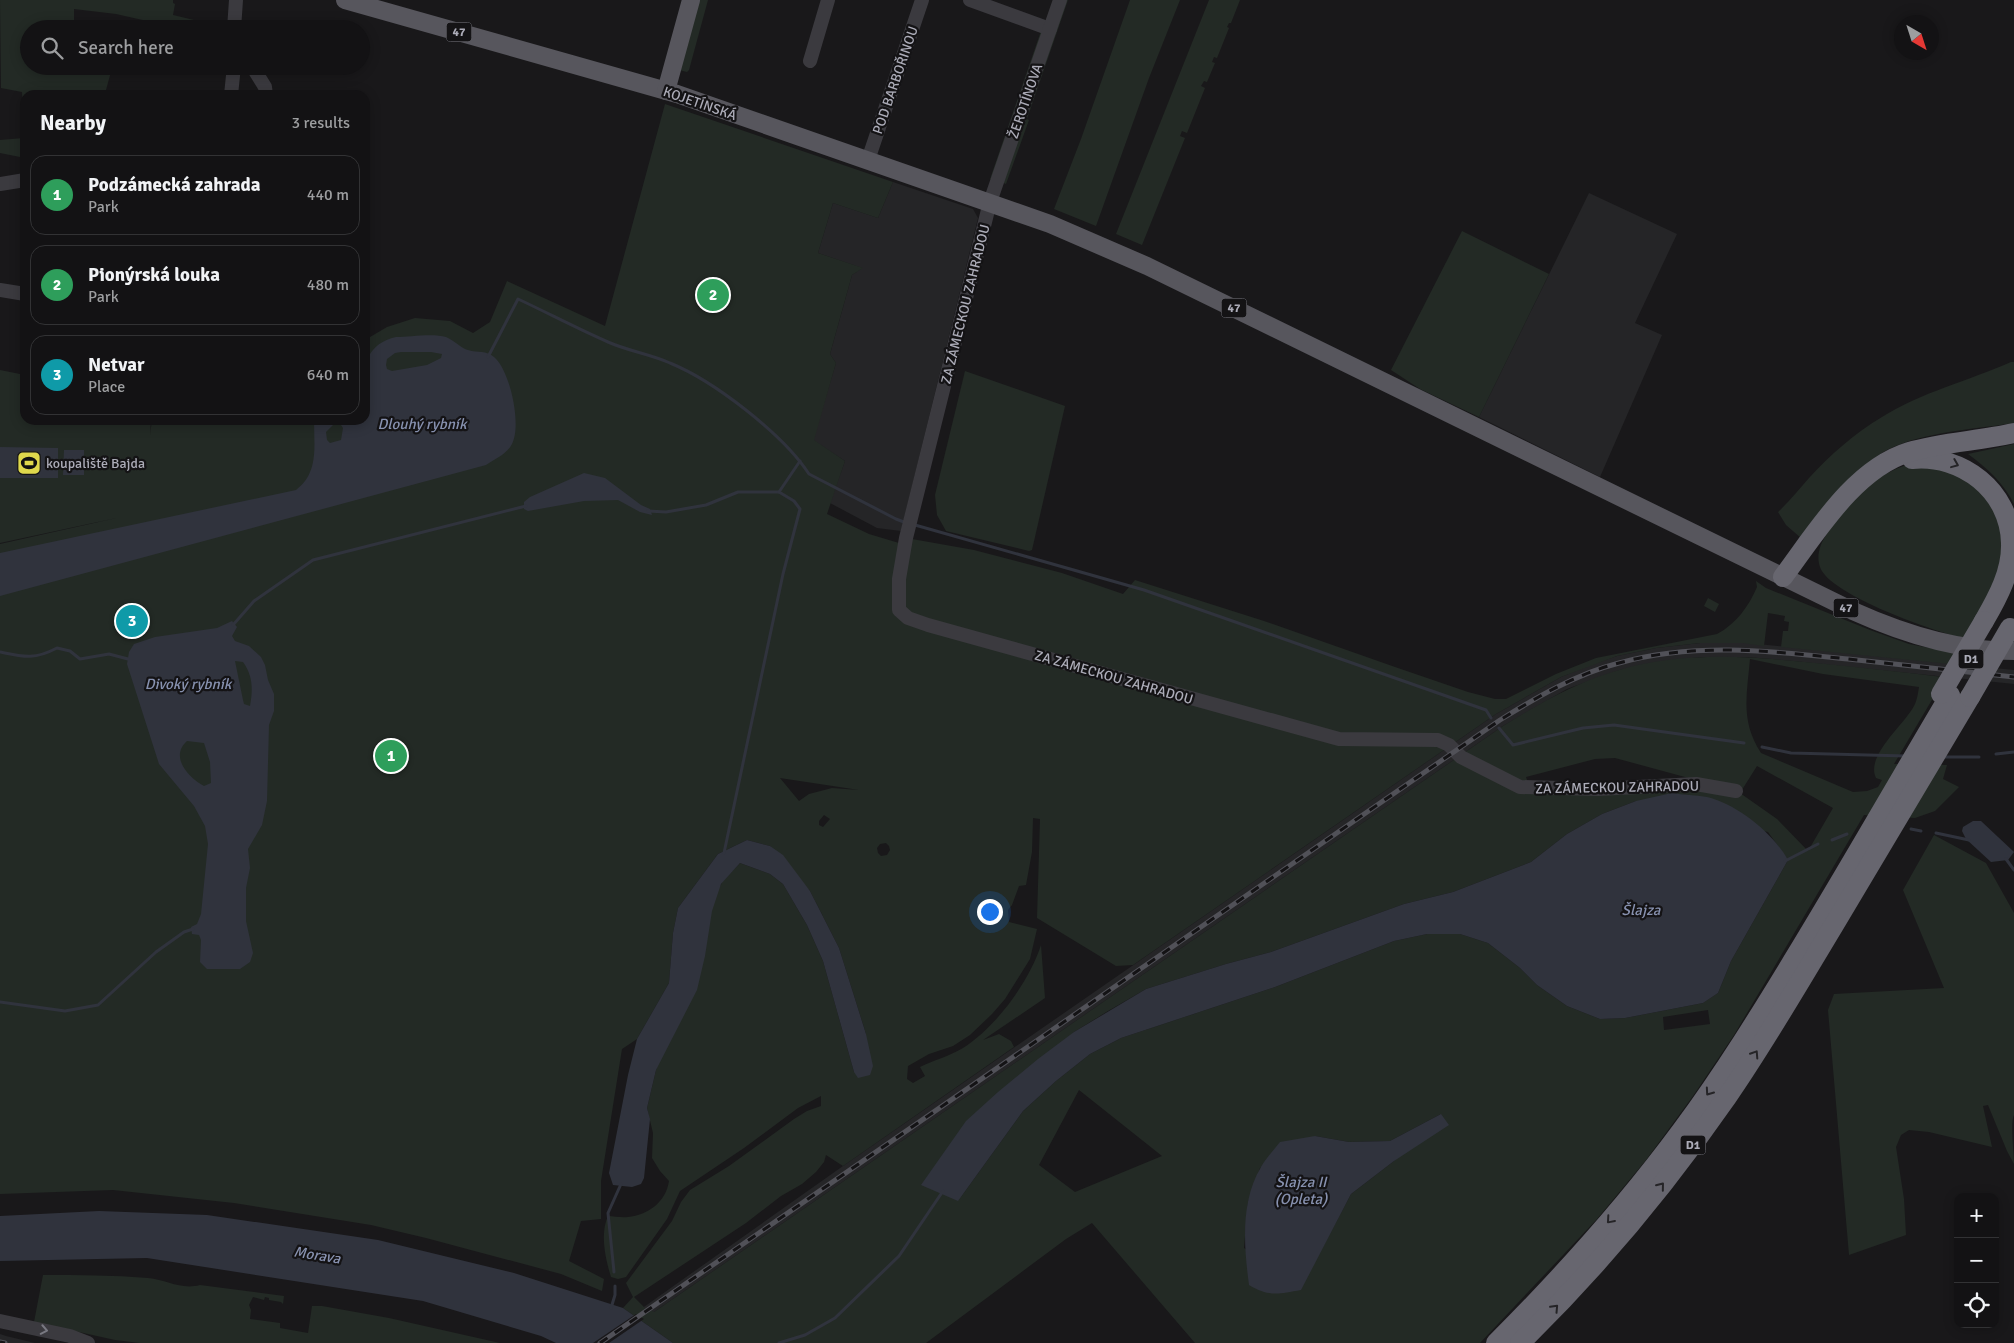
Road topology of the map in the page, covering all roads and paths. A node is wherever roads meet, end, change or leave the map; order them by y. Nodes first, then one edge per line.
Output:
1 (236, 0) edge
2 (345, 0) edge
3 (691, 0) edge
4 (828, 0) edge
5 (922, 0) edge
6 (970, 0) edge
7 (1060, 0) edge
8 (235, 20) edge
9 (1050, 28) junction
10 (810, 61) dead end
11 (233, 75) edge
12 (257, 75) edge
13 (232, 90) edge
14 (265, 90) edge
15 (666, 91) junction
16 (868, 160) junction
17 (20, 181) edge
18 (0, 184) edge
19 (990, 202) junction
20 (0, 290) edge
21 (20, 293) edge
22 (2014, 433) edge
23 (1875, 470) junction
24 (1783, 577) junction
25 (2014, 588) edge
26 (2003, 626) edge
27 (2014, 651) edge
28 (1960, 696) junction
29 (1736, 791) dead end
30 (0, 1322) edge
31 (88, 1343) edge
32 (1496, 1343) edge
33 (1520, 1343) edge

1 - 8 street
2 - 15 main road, KOJETÍNSKÁ / 47
3 - 15 main road
4 - 10 street
5 - 16 street, POD BARBOŘINOU
6 - 9 street
7 - 9 street, ŽEROTÍNOVA
9 - 19 street, ŽEROTÍNOVA
11 - 13 street
12 - 14 street
15 - 16 main road, KOJETÍNSKÁ / 47
16 - 19 main road, KOJETÍNSKÁ / 47
17 - 18 street
19 - 24 main road, KOJETÍNSKÁ / 47
19 - 29 street, ZA ZÁMECKOU ZAHRADOU
20 - 21 street
22 - 23 highway
23 - 24 highway
23 -> 26 highway
24 - 27 main road, 47
25 - 26 highway, D1
26 - 28 highway, D1
26 - 28 highway
28 -> 32 highway, D1
33 -> 28 highway, D1
30 -> 31 street

